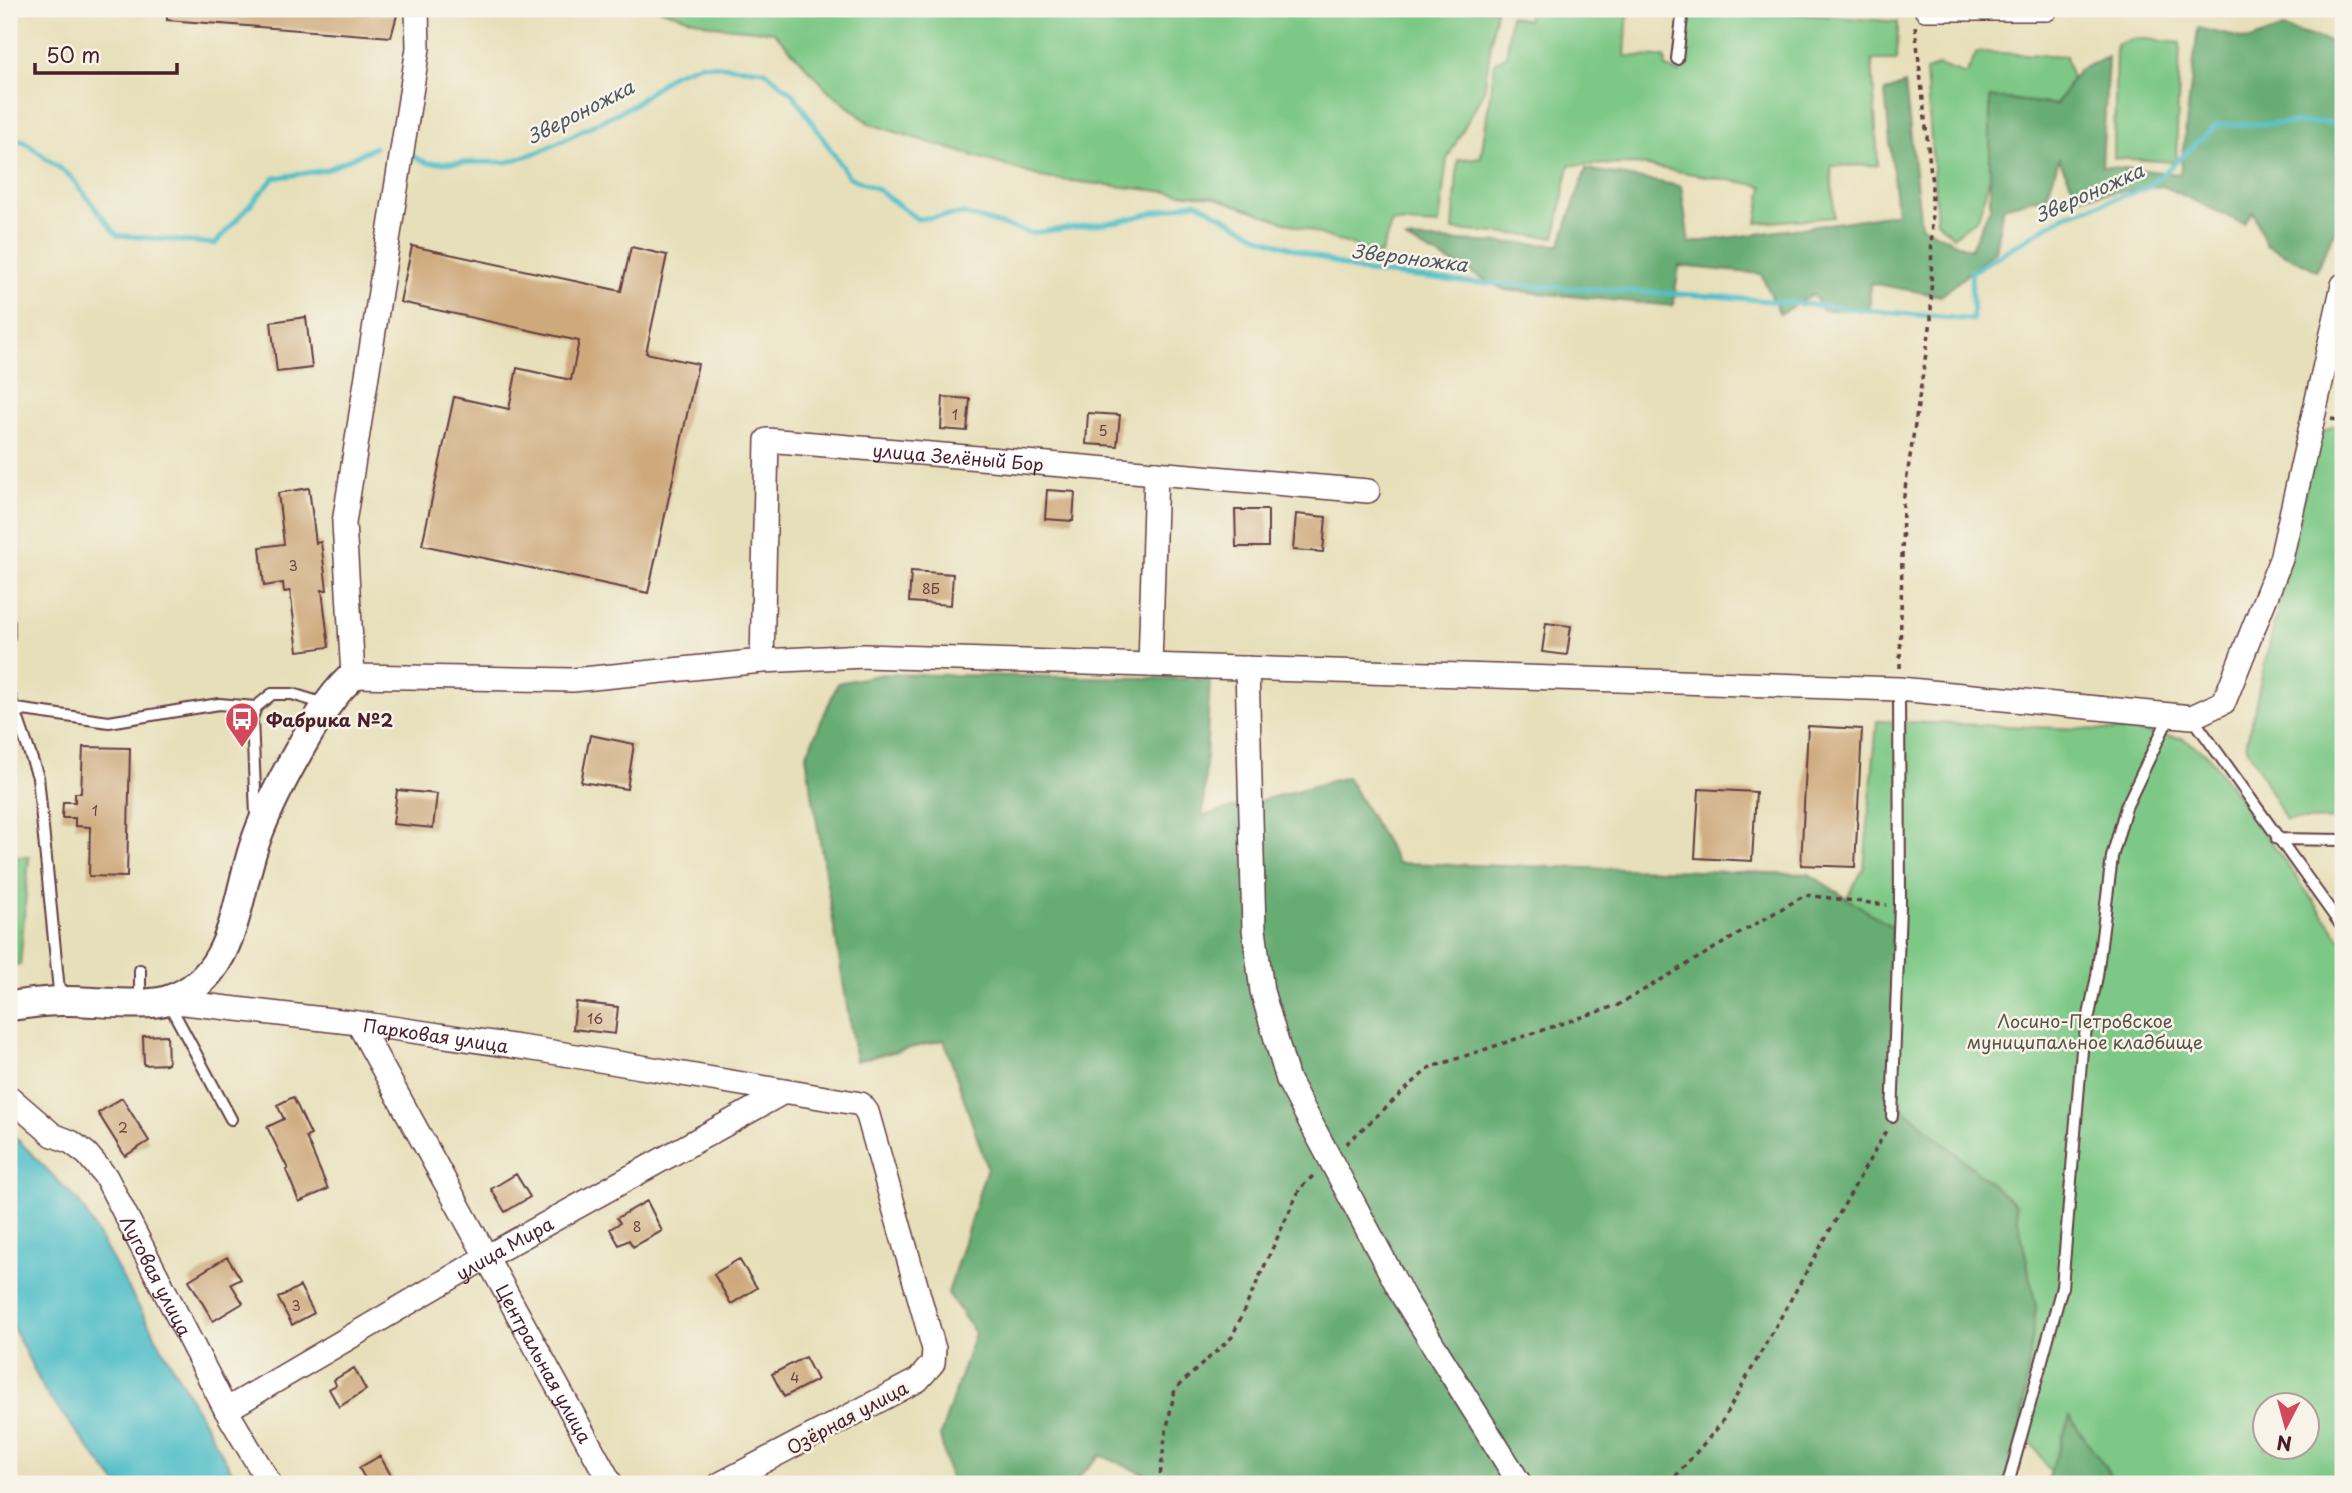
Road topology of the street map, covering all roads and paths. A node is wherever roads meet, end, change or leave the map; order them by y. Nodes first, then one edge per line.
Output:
1 (417, 9) edge
2 (1683, 9) edge
3 (2046, 9) edge
4 (1920, 15) edge
5 (1677, 59) dead end
6 (2343, 287) edge
7 (1156, 473) junction
8 (1368, 491) dead end
9 (9, 623) edge
10 (9, 636) edge
11 (762, 660) junction
12 (1150, 665) junction
13 (1247, 668) junction
14 (353, 676) junction
15 (1899, 689) junction
16 (9, 692) edge
17 (327, 705) junction
18 (256, 707) junction
19 (11, 708) edge
20 (2181, 716) junction
21 (256, 839) junction
22 (2277, 839) junction
23 (2343, 840) edge
24 (1900, 906) junction
25 (2343, 928) edge
26 (140, 970) dead end
27 (60, 1001) junction
28 (153, 1001) junction
29 (9, 1006) edge
30 (358, 1023) junction
31 (784, 1092) junction
32 (9, 1097) edge
33 (1892, 1116) joint
34 (231, 1119) dead end
35 (1330, 1159) junction
36 (488, 1256) junction
37 (933, 1363) joint
38 (226, 1410) junction
39 (270, 1484) edge
40 (611, 1484) edge
41 (720, 1484) edge
42 (1159, 1484) edge
43 (1520, 1484) edge
44 (1670, 1484) edge
45 (2008, 1484) edge

1 - 14 street
2 - 5 lane
3 - 4 street
4 - 15 path
6 - 20 street
7 - 8 street, улица Зелёный Бор
7 - 11 street, улица Зелёный Бор
7 - 12 street
9 - 10 lane
11 - 12 street
11 - 14 street
12 - 13 street
13 - 15 street
13 - 35 street
14 - 17 street
15 - 20 street
15 - 24 lane
16 - 19 lane
17 - 18 lane
17 - 21 street
18 - 19 lane
18 - 21 lane
19 - 27 lane
20 - 22 lane
20 - 45 lane
21 - 28 street
22 - 23 lane
22 - 25 lane
24 - 33 lane
24 - 35 path
26 - 28 lane
27 - 28 street, Парковая улица
27 - 29 street, Парковая улица
28 - 30 street, Парковая улица
28 - 34 lane
30 - 31 street, Парковая улица
30 - 36 street, Центральная улица
31 - 36 street, улица Мира
31 - 37 street, Парковая улица
32 - 38 street, Луговая улица
33 - 44 path
35 - 42 path
35 - 43 street
36 - 38 street, улица Мира
36 - 40 street, Центральная улица
37 - 41 street, Озёрная улица
38 - 39 street, Луговая улица

